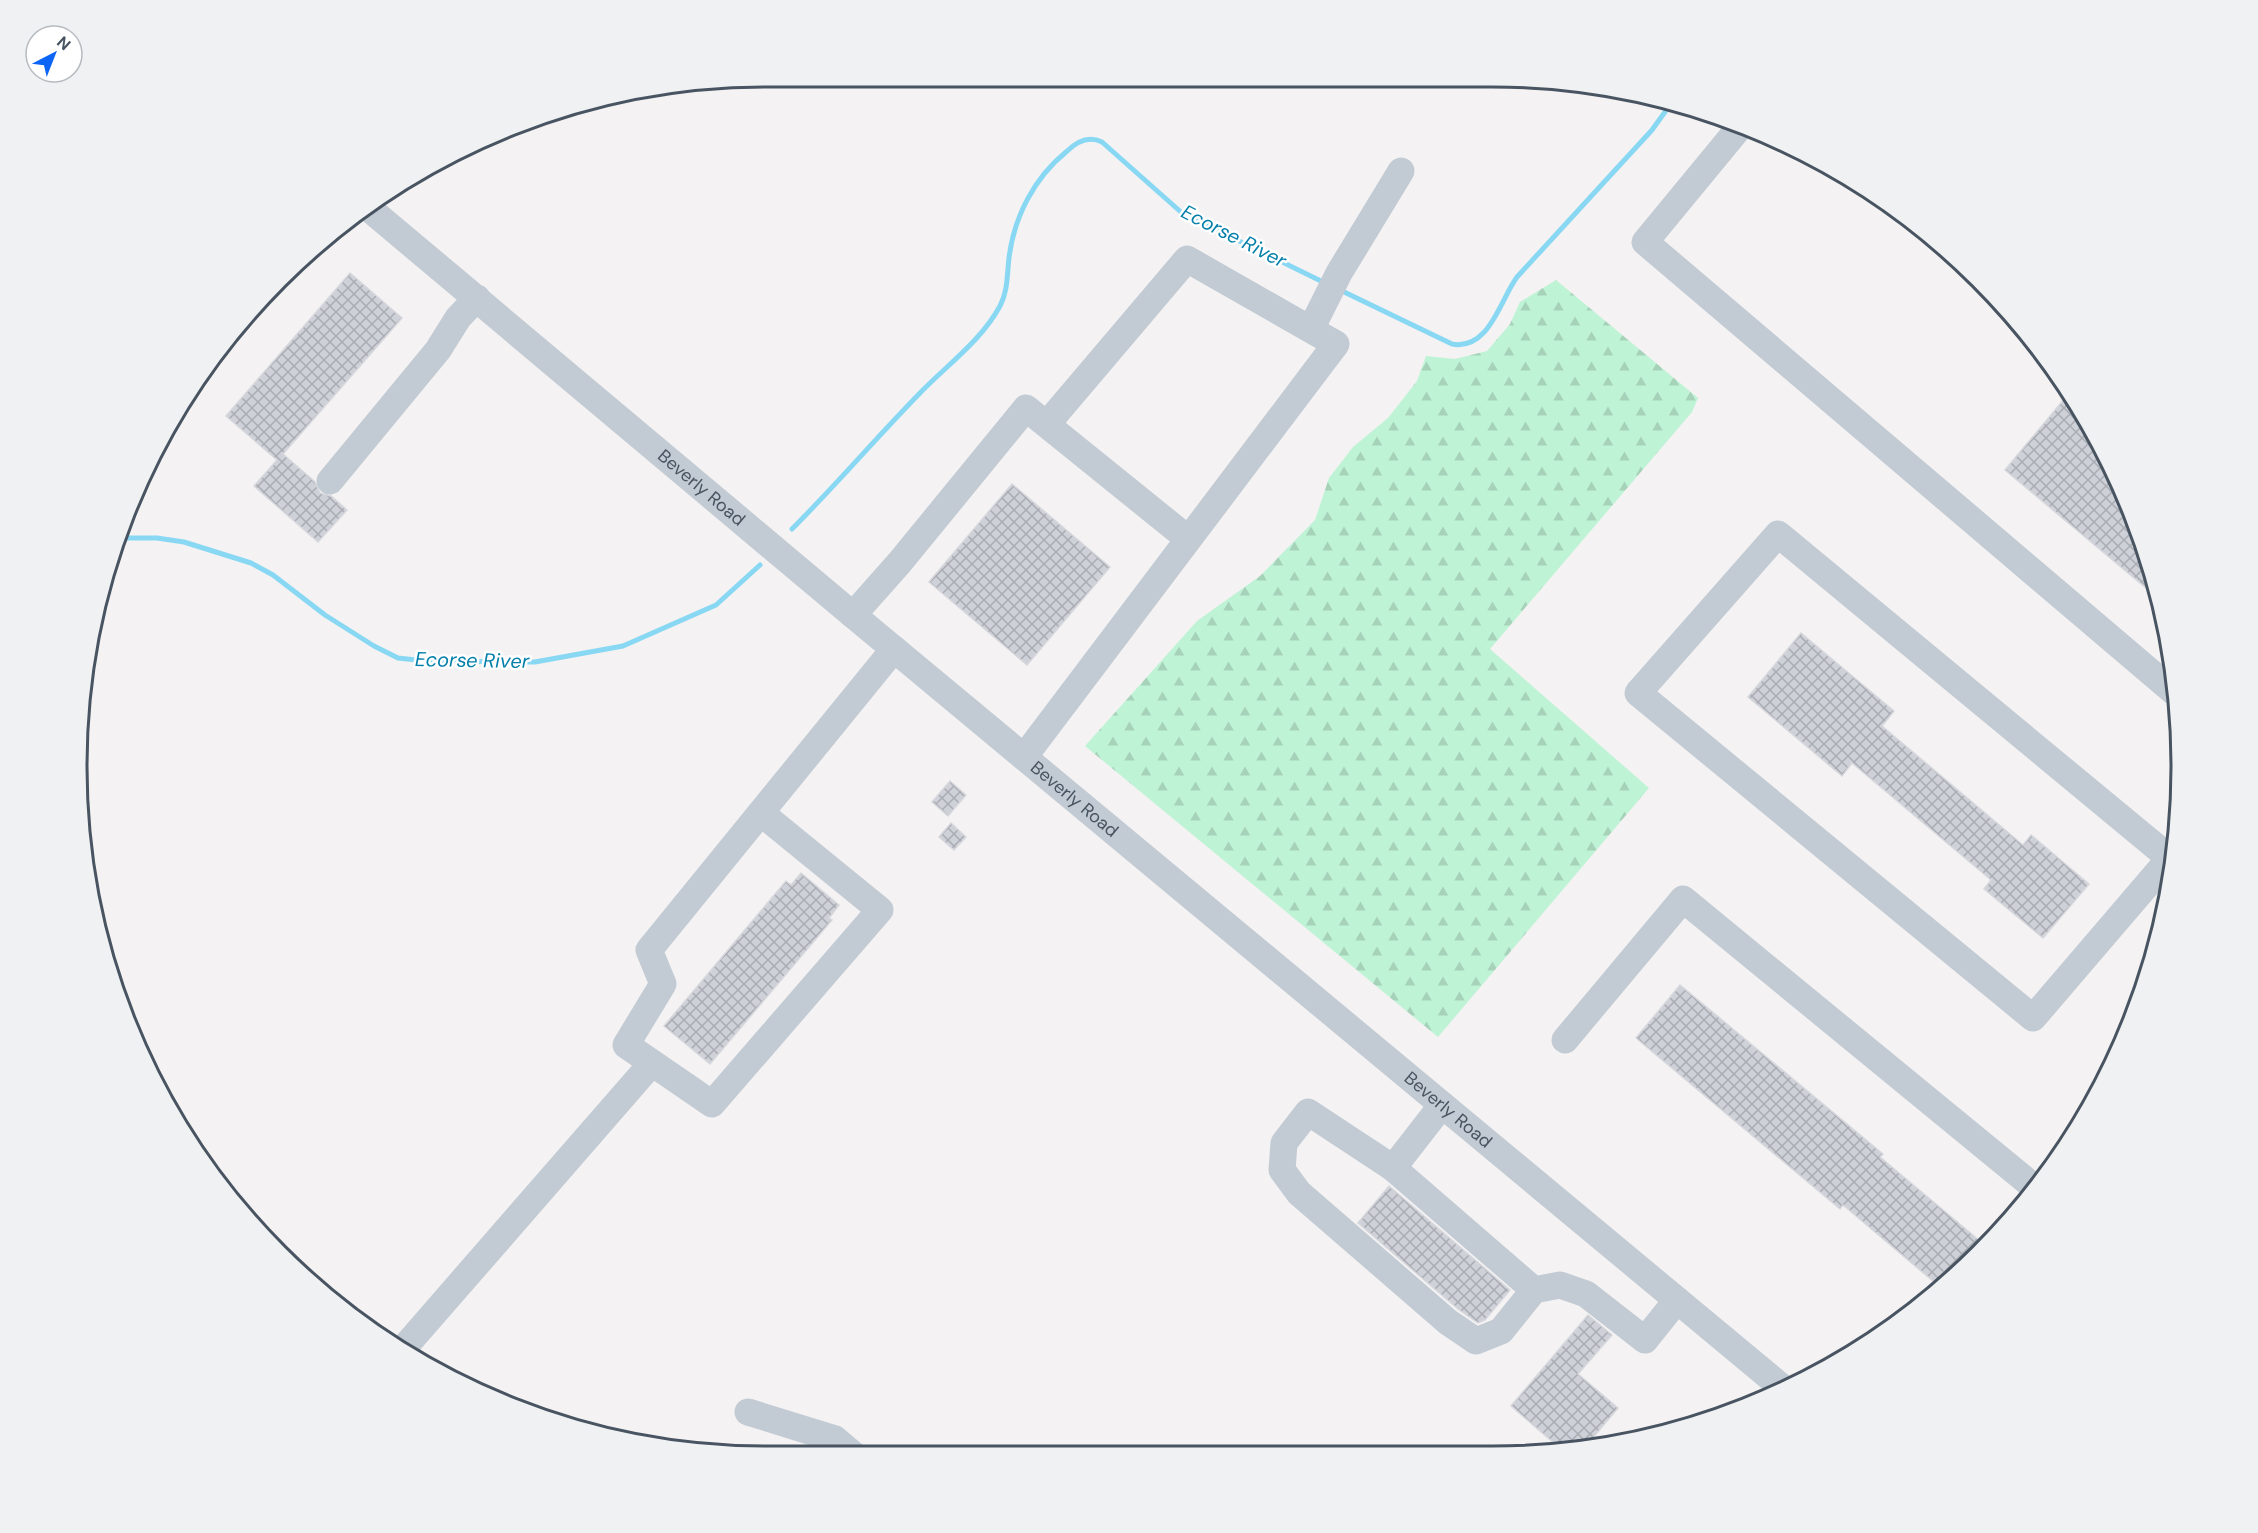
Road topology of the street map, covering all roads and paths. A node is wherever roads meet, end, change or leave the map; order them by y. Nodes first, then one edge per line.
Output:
1 (1735, 133) edge
2 (1401, 171) dead end
3 (374, 213) edge
4 (477, 298) junction
5 (1311, 329) junction
6 (1047, 424) junction
7 (330, 481) dead end
8 (1187, 538) junction
9 (853, 615) junction
10 (894, 649) junction
11 (2166, 685) edge
12 (1024, 757) junction
13 (761, 813) junction
14 (2165, 854) edge
15 (2163, 868) edge
16 (1565, 1040) dead end
17 (652, 1063) junction
18 (1442, 1105) junction
19 (1393, 1168) junction
20 (2029, 1183) edge
21 (1534, 1290) junction
22 (1677, 1300) junction
23 (408, 1343) edge
24 (1777, 1383) edge
25 (748, 1412) dead end
26 (843, 1446) edge

1 - 11 street
2 - 5 street
3 - 4 street, Beverly Road
4 - 7 street
4 - 9 street, Beverly Road
5 - 6 street
5 - 8 street
6 - 8 street
6 - 9 street
8 - 12 street
9 - 10 street, Beverly Road
10 - 12 street, Beverly Road
10 - 13 street
12 - 18 street, Beverly Road
13 - 17 street
13 - 17 street
14 - 15 street
16 - 20 street
17 - 23 street
18 - 19 street
18 - 22 street, Beverly Road
19 - 21 street
19 - 21 street
21 - 22 street
22 - 24 street, Beverly Road
25 - 26 street

